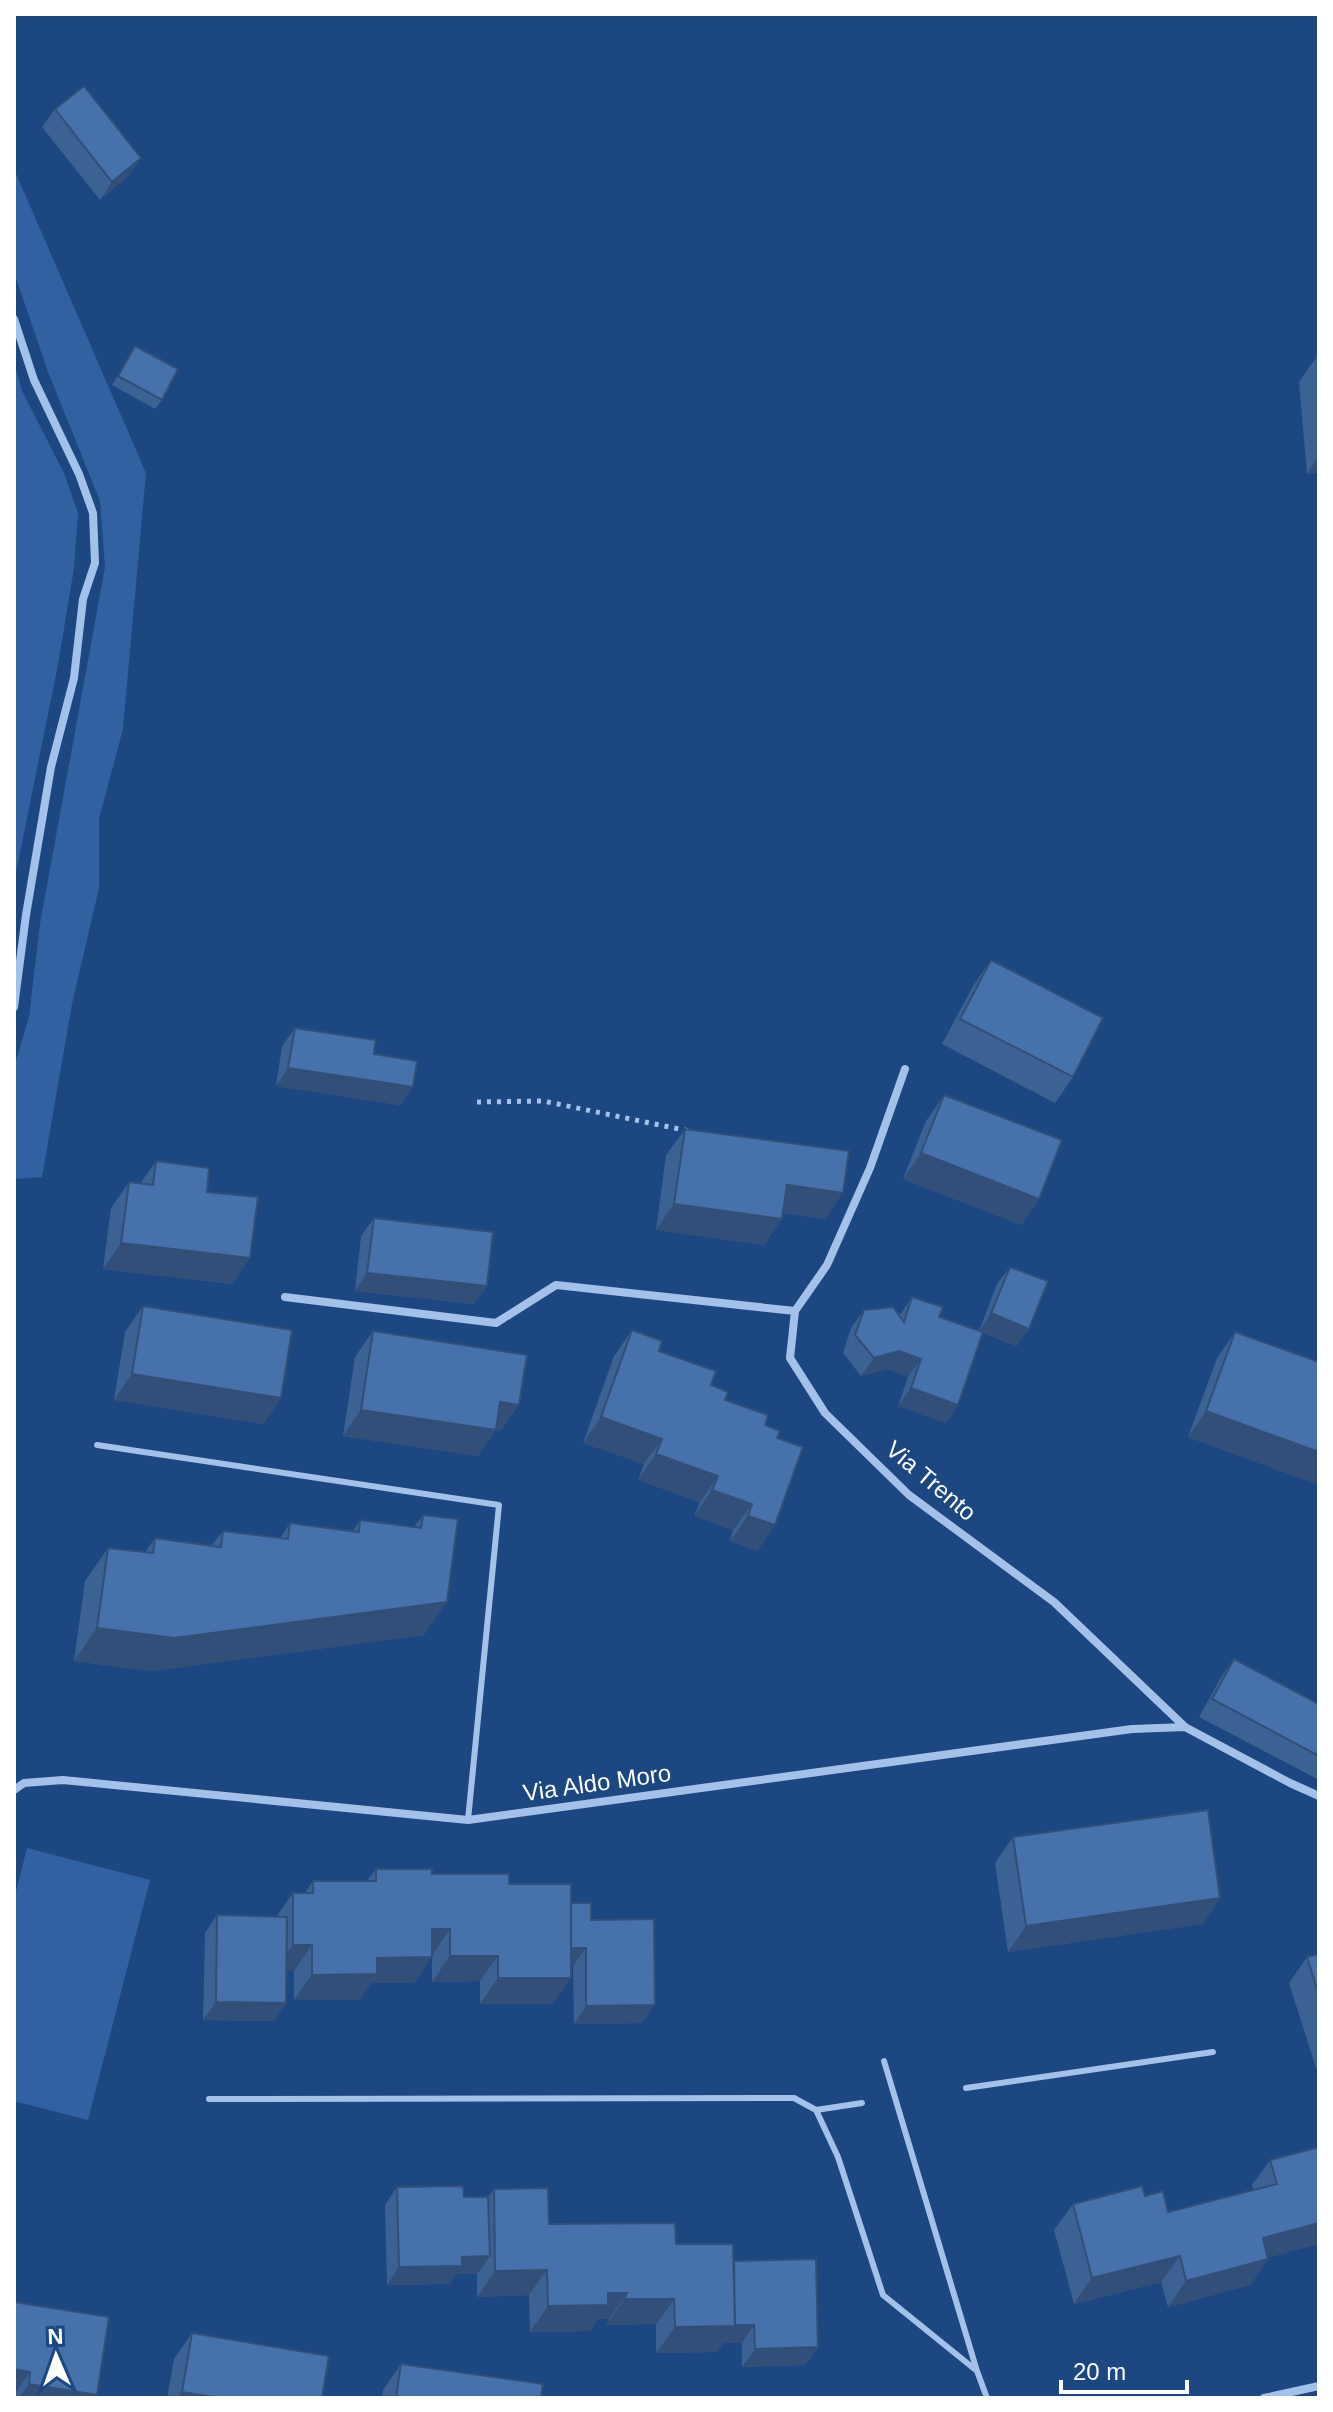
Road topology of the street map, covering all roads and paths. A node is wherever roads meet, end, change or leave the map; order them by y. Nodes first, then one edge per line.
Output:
1 (14, 319) edge
2 (14, 1007) edge
3 (905, 1069) dead end
4 (477, 1102) dead end
5 (698, 1133) edge
6 (285, 1297) dead end
7 (795, 1311) junction
8 (97, 1445) dead end
9 (1185, 1727) junction
10 (14, 1790) edge
11 (1319, 1796) edge
12 (468, 1820) junction
13 (1213, 2052) dead end
14 (884, 2061) dead end
15 (966, 2088) dead end
16 (209, 2099) dead end
17 (862, 2103) dead end
18 (816, 2110) junction
19 (977, 2371) junction
20 (1319, 2386) edge
21 (987, 2398) edge
22 (1264, 2398) edge

1 - 2 street
3 - 7 street, Via Trento
4 - 5 path
6 - 7 street
7 - 9 street, Via Trento
8 - 12 lane
9 - 11 street, Via Trento
9 - 12 street, Via Aldo Moro
10 - 12 street, Via Aldo Moro
13 - 15 lane
14 - 19 lane
16 - 18 lane
17 - 18 lane
18 - 19 lane
19 - 21 lane
20 - 22 street

